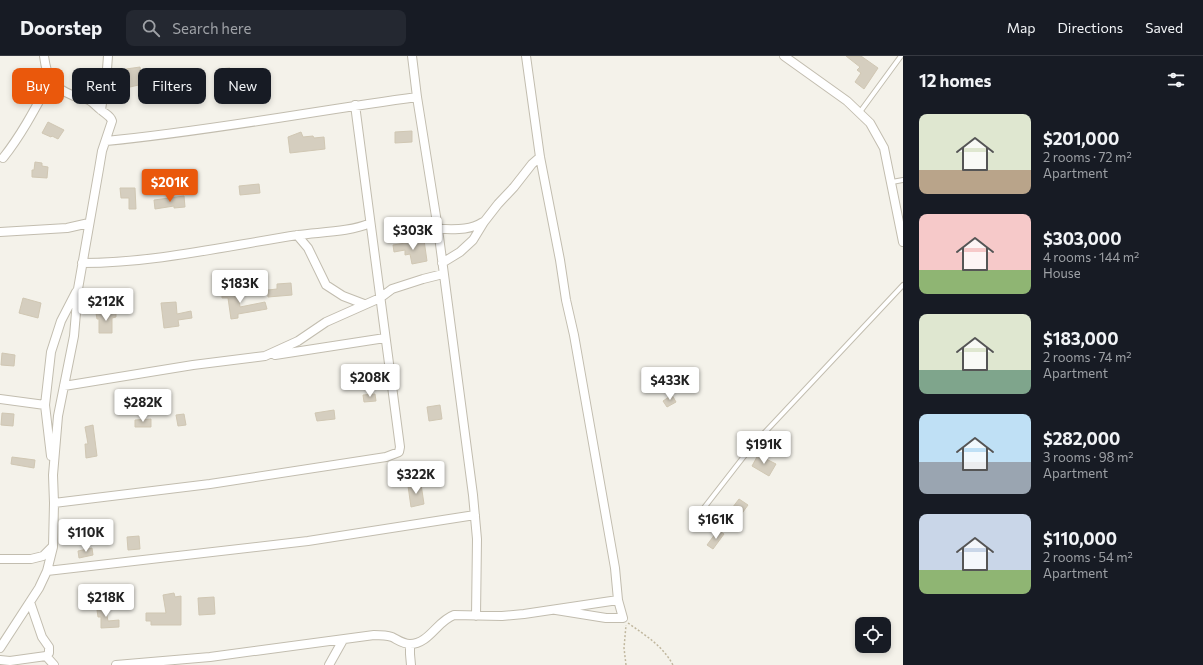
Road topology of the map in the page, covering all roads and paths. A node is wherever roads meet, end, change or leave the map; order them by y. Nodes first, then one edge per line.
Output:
1 (44, 56) edge
2 (108, 56) edge
3 (412, 56) edge
4 (526, 56) edge
5 (784, 56) edge
6 (901, 56) edge
7 (46, 68) edge
8 (64, 91) edge
9 (417, 97) junction
10 (37, 104) edge
11 (355, 105) junction
12 (101, 110) junction
13 (860, 112) junction
14 (106, 141) junction
15 (540, 157) junction
16 (3, 158) dead end
17 (903, 180) edge
18 (892, 182) junction
19 (484, 222) junction
20 (89, 223) junction
21 (370, 223) junction
22 (438, 229) junction
23 (0, 232) edge
24 (298, 235) junction
25 (903, 242) edge
26 (82, 263) junction
27 (442, 263) junction
28 (443, 274) junction
29 (903, 285) edge
30 (78, 289) junction
31 (380, 298) junction
32 (364, 304) junction
33 (385, 338) junction
34 (265, 356) junction
35 (64, 386) junction
36 (0, 399) edge
37 (45, 405) junction
38 (54, 475) junction
39 (54, 503) junction
40 (475, 515) junction
41 (694, 522) dead end
42 (53, 547) junction
43 (0, 559) edge
44 (47, 571) junction
45 (618, 600) junction
46 (30, 602) junction
47 (556, 610) junction
48 (476, 616) junction
49 (342, 640) junction
50 (410, 644) junction
51 (0, 648) edge
52 (46, 656) junction
53 (0, 660) edge
54 (170, 661) junction
55 (210, 661) edge
56 (54, 665) edge
57 (116, 665) edge
58 (183, 665) edge
59 (329, 665) edge
60 (411, 665) edge
61 (626, 665) edge
62 (673, 665) edge

1 - 7 street
2 - 12 street
3 - 9 street
4 - 15 street
5 - 13 street
6 - 13 lane
8 - 12 street
9 - 11 street
9 - 22 street
10 - 16 street
11 - 14 street
11 - 21 street
12 - 14 street
13 - 18 street
14 - 20 street
15 - 19 street
15 - 45 street
17 - 18 lane
18 - 25 street
19 - 22 street
19 - 27 street
20 - 23 street
20 - 26 street
21 - 24 street
21 - 31 street
22 - 27 street
24 - 26 street
24 - 32 street
26 - 30 street
27 - 28 street
28 - 31 street
28 - 40 street
29 - 41 lane
30 - 35 street
30 - 37 street
31 - 32 street
31 - 33 street
32 - 34 street
33 - 34 street
33 - 39 street
34 - 35 street
35 - 38 street
36 - 37 street
37 - 38 street
38 - 39 street
39 - 42 street
40 - 44 street
40 - 48 street
42 - 43 street
42 - 44 street
44 - 46 street
45 - 47 street
45 - 47 street
46 - 51 street
46 - 52 street
47 - 48 street
48 - 50 street
49 - 50 street
49 - 55 street
49 - 59 street
50 - 60 street
52 - 53 street
52 - 56 street
54 - 55 street
54 - 57 street
54 - 58 street
61 - 62 path

